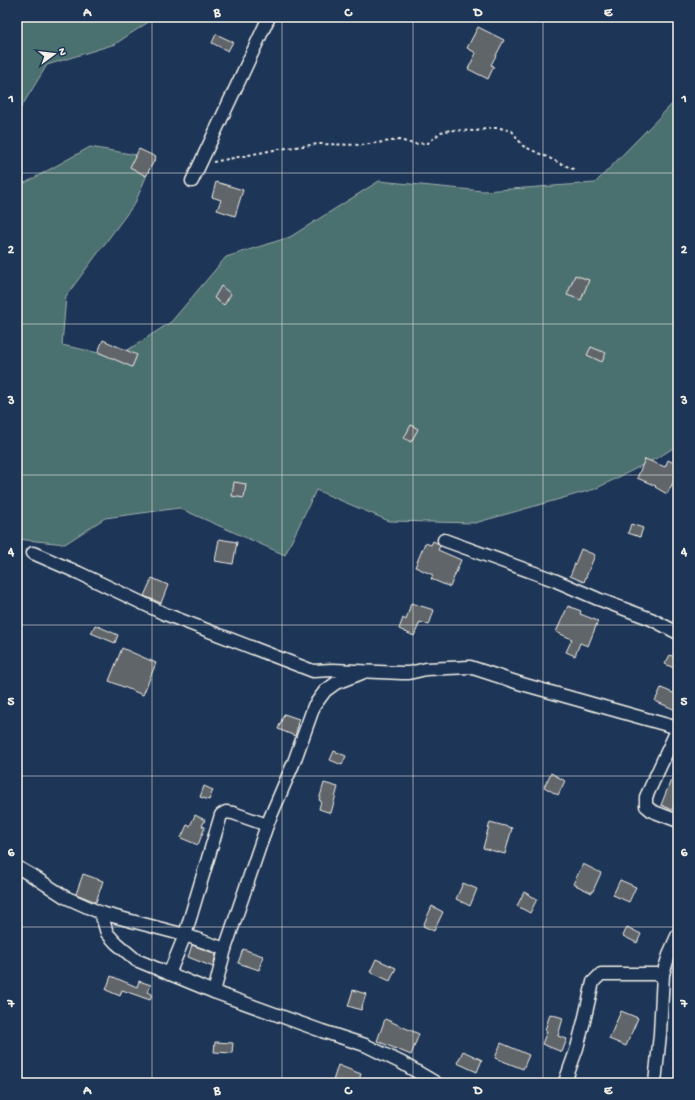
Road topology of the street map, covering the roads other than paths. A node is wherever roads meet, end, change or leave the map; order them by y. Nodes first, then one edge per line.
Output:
1 (269, 17) edge
2 (192, 181) dead end
3 (444, 540) dead end
4 (33, 553) dead end
5 (678, 633) edge
6 (367, 671) junction
7 (678, 728) edge
8 (678, 821) edge
9 (267, 825) junction
10 (17, 867) edge
11 (100, 913) junction
12 (678, 934) edge
13 (185, 935) junction
14 (225, 949) junction
15 (169, 974) junction
16 (663, 974) junction
17 (214, 992) junction
18 (436, 1083) edge
19 (564, 1083) edge
20 (655, 1083) edge

1 - 2 street
3 - 5 street
4 - 6 street
6 - 7 street
6 - 9 street
7 - 8 street
9 - 13 street
9 - 14 street
10 - 11 street
11 - 13 street
11 - 15 street
12 - 16 street
13 - 14 street
13 - 15 street
14 - 17 street
15 - 17 street
16 - 19 street
16 - 20 street
17 - 18 street

